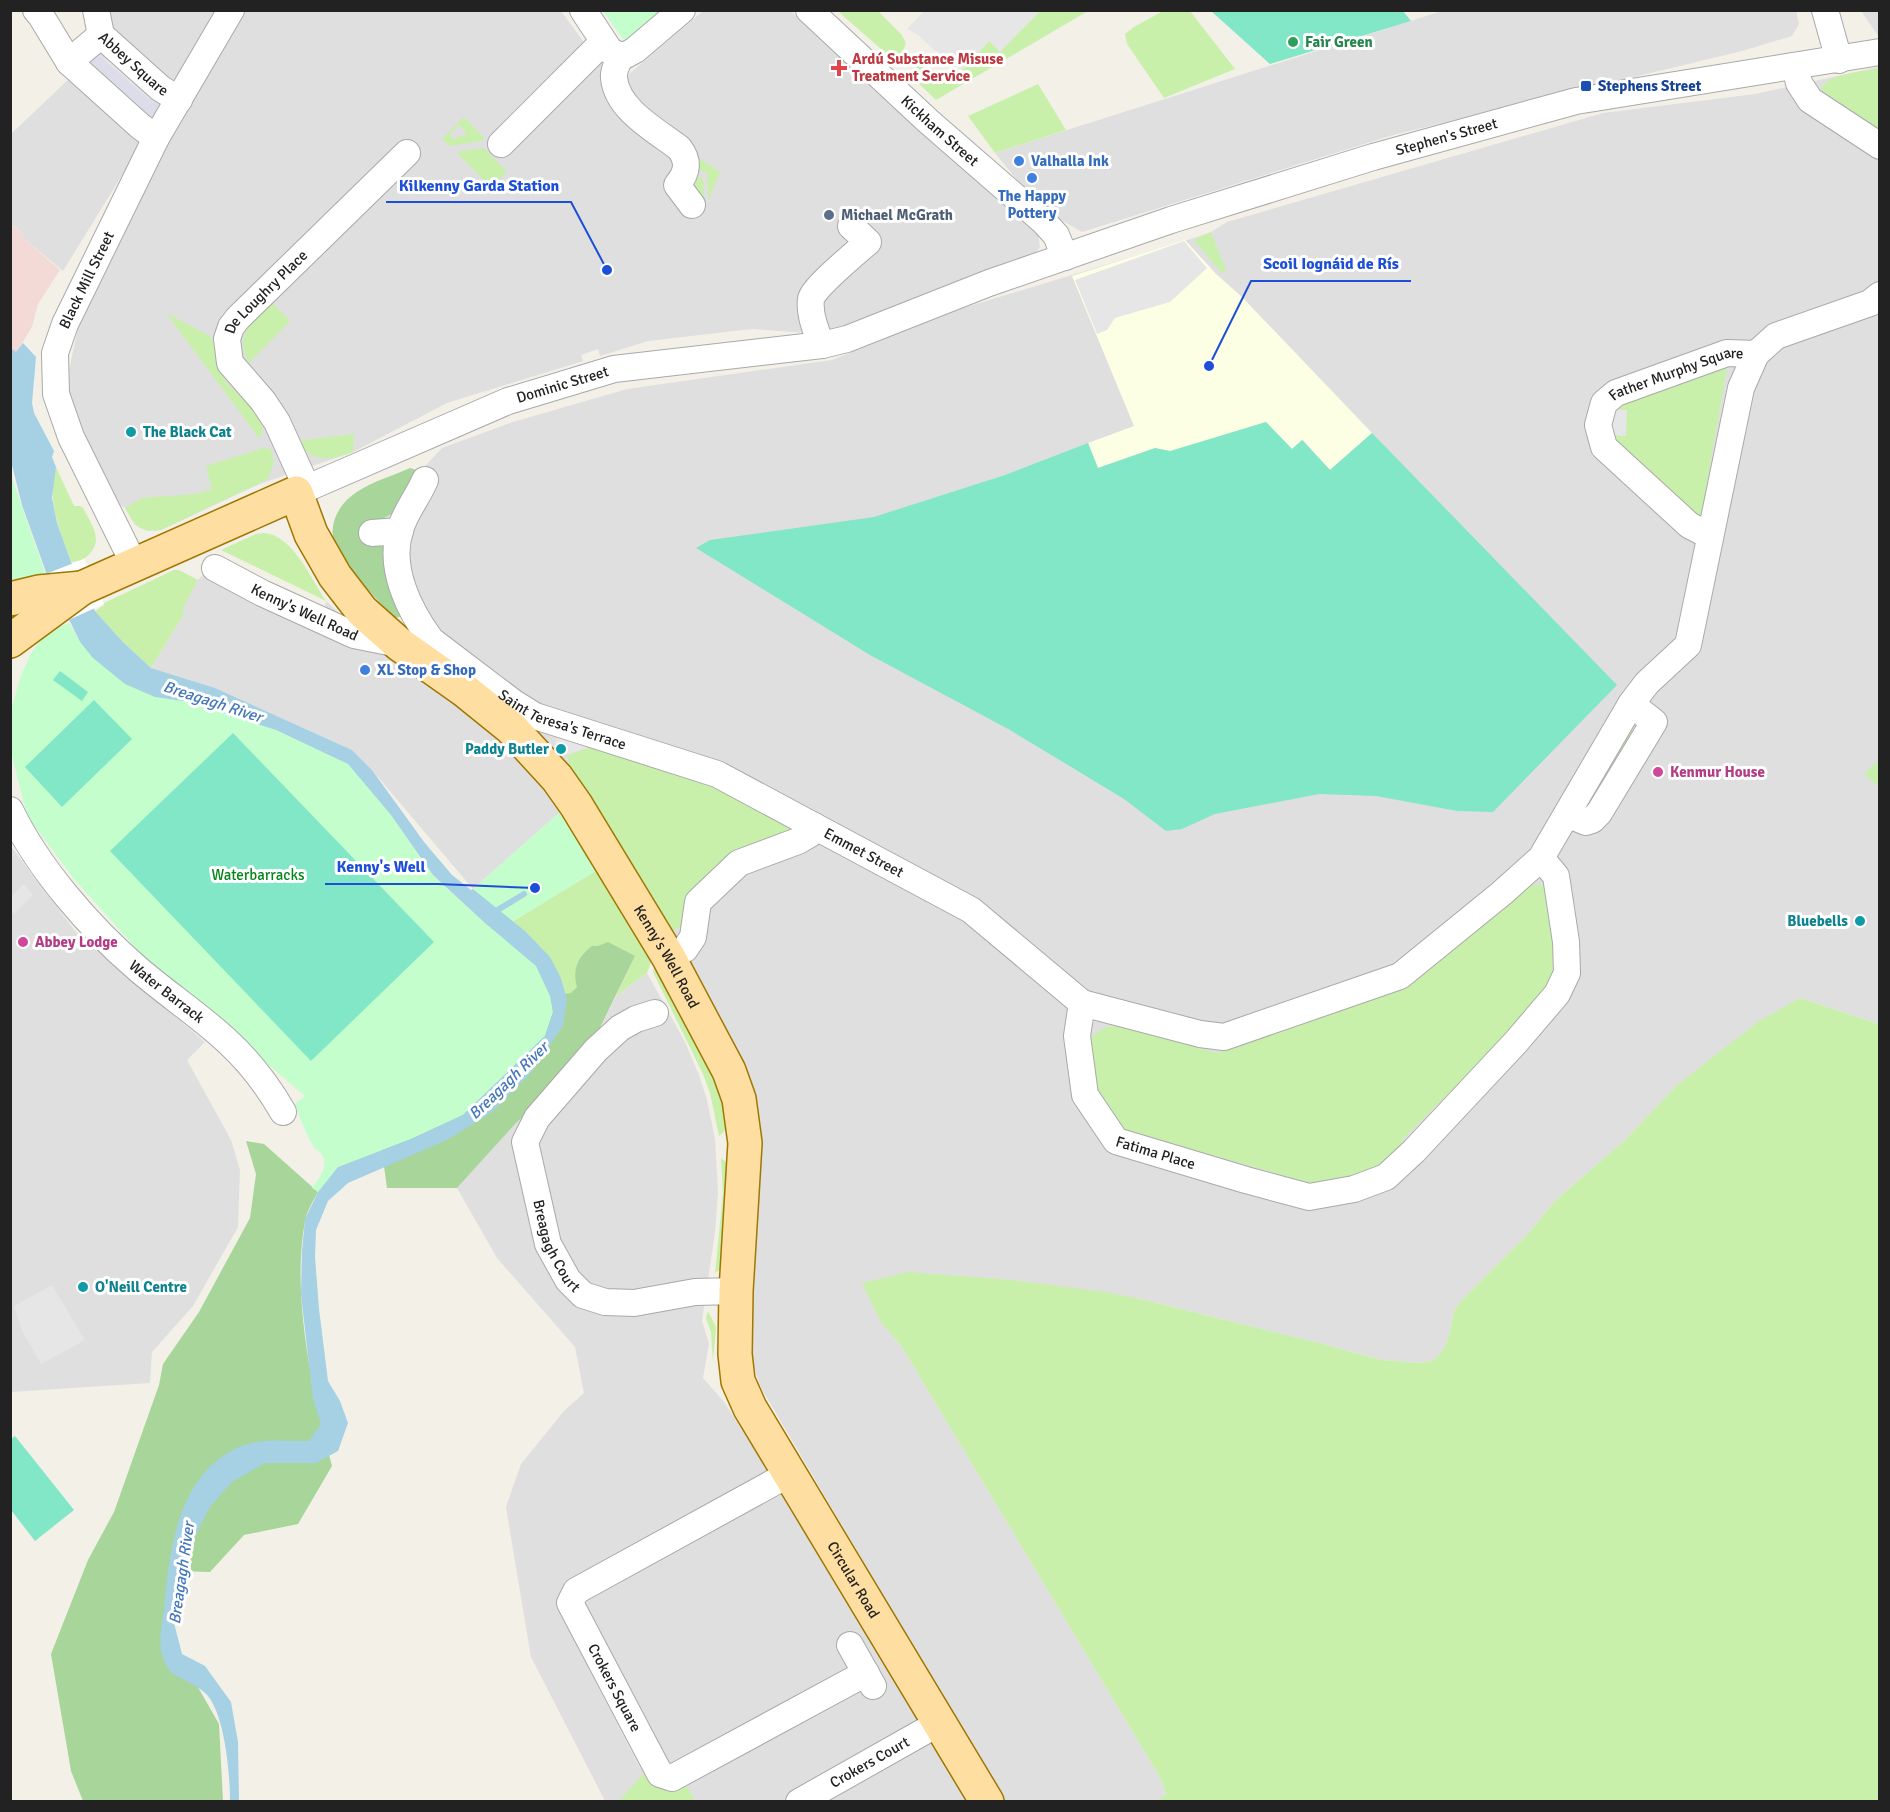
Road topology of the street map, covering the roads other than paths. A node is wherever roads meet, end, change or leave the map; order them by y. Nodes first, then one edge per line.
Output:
1 (36, 10) edge
2 (96, 10) edge
3 (231, 10) edge
4 (583, 10) edge
5 (682, 10) edge
6 (809, 10) edge
7 (1825, 10) edge
8 (101, 35) junction
9 (612, 49) junction
10 (1880, 52) edge
11 (1839, 60) junction
12 (69, 62) junction
13 (1795, 66) junction
14 (179, 100) junction
15 (156, 138) junction
16 (501, 144) dead end
17 (1880, 146) edge
18 (407, 153) dead end
19 (692, 205) dead end
20 (851, 226) dead end
21 (1065, 257) junction
22 (1880, 295) edge
23 (822, 345) junction
24 (1756, 354) junction
25 (425, 480) dead end
26 (301, 491) junction
27 (400, 531) junction
28 (372, 533) dead end
29 (1710, 536) junction
30 (134, 564) junction
31 (214, 568) dead end
32 (32, 602) edge
33 (10, 641) edge
34 (399, 644) junction
35 (1631, 704) junction
36 (10, 810) edge
37 (1567, 814) junction
38 (814, 826) junction
39 (1541, 858) junction
40 (669, 958) junction
41 (1082, 1003) junction
42 (656, 1013) dead end
43 (283, 1112) dead end
44 (736, 1291) junction
45 (735, 1354) joint
46 (789, 1474) junction
47 (850, 1645) dead end
48 (939, 1723) junction
49 (799, 1802) edge
50 (987, 1802) edge

1 - 12 street
2 - 8 street
3 - 14 street, Black Mill Street
4 - 9 street
5 - 9 street
6 - 21 street, Kickham Street
7 - 11 street
8 - 12 street, Abbey Square
8 - 14 street, Abbey Square
9 - 16 street
9 - 19 street
10 - 11 street, Stephen's Street
11 - 13 street, Stephen's Street
12 - 15 street
13 - 17 street
13 - 21 street, Stephen's Street
14 - 15 street, Black Mill Street
15 - 30 street, Black Mill Street
18 - 26 street, De Loughry Place
20 - 23 street
21 - 23 street, Dominic Street
22 - 24 street, Father Murphy Square
23 - 26 street, Dominic Street
24 - 29 street, Father Murphy Square
24 - 29 street, Father Murphy Square
25 - 27 street, Saint Teresa's Terrace
26 - 30 main road, Dominic Street
26 - 34 main road, Kenny's Well Road
27 - 28 street
27 - 38 street, Saint Teresa's Terrace
29 - 35 street, Father Murphy Square
30 - 32 main road, Dominic Street
31 - 34 street, Kenny's Well Road
32 - 33 main road, Dominic Street
34 - 40 main road, Kenny's Well Road
35 - 37 street, Father Murphy Square
35 - 37 street
36 - 43 street, Water Barrack
37 - 39 street
38 - 40 street, Emmet Street
38 - 41 street, Emmet Street
39 - 41 street
39 - 41 street, Fatima Place
40 - 44 main road, Kenny's Well Road
42 - 44 street, Breagagh Court
44 - 45 main road, Kenny's Well Road
45 - 46 main road, Circular Road
46 - 47 street, Crokers Square
46 - 48 main road, Circular Road
48 - 49 street, Crokers Court
48 - 50 main road, Circular Road

